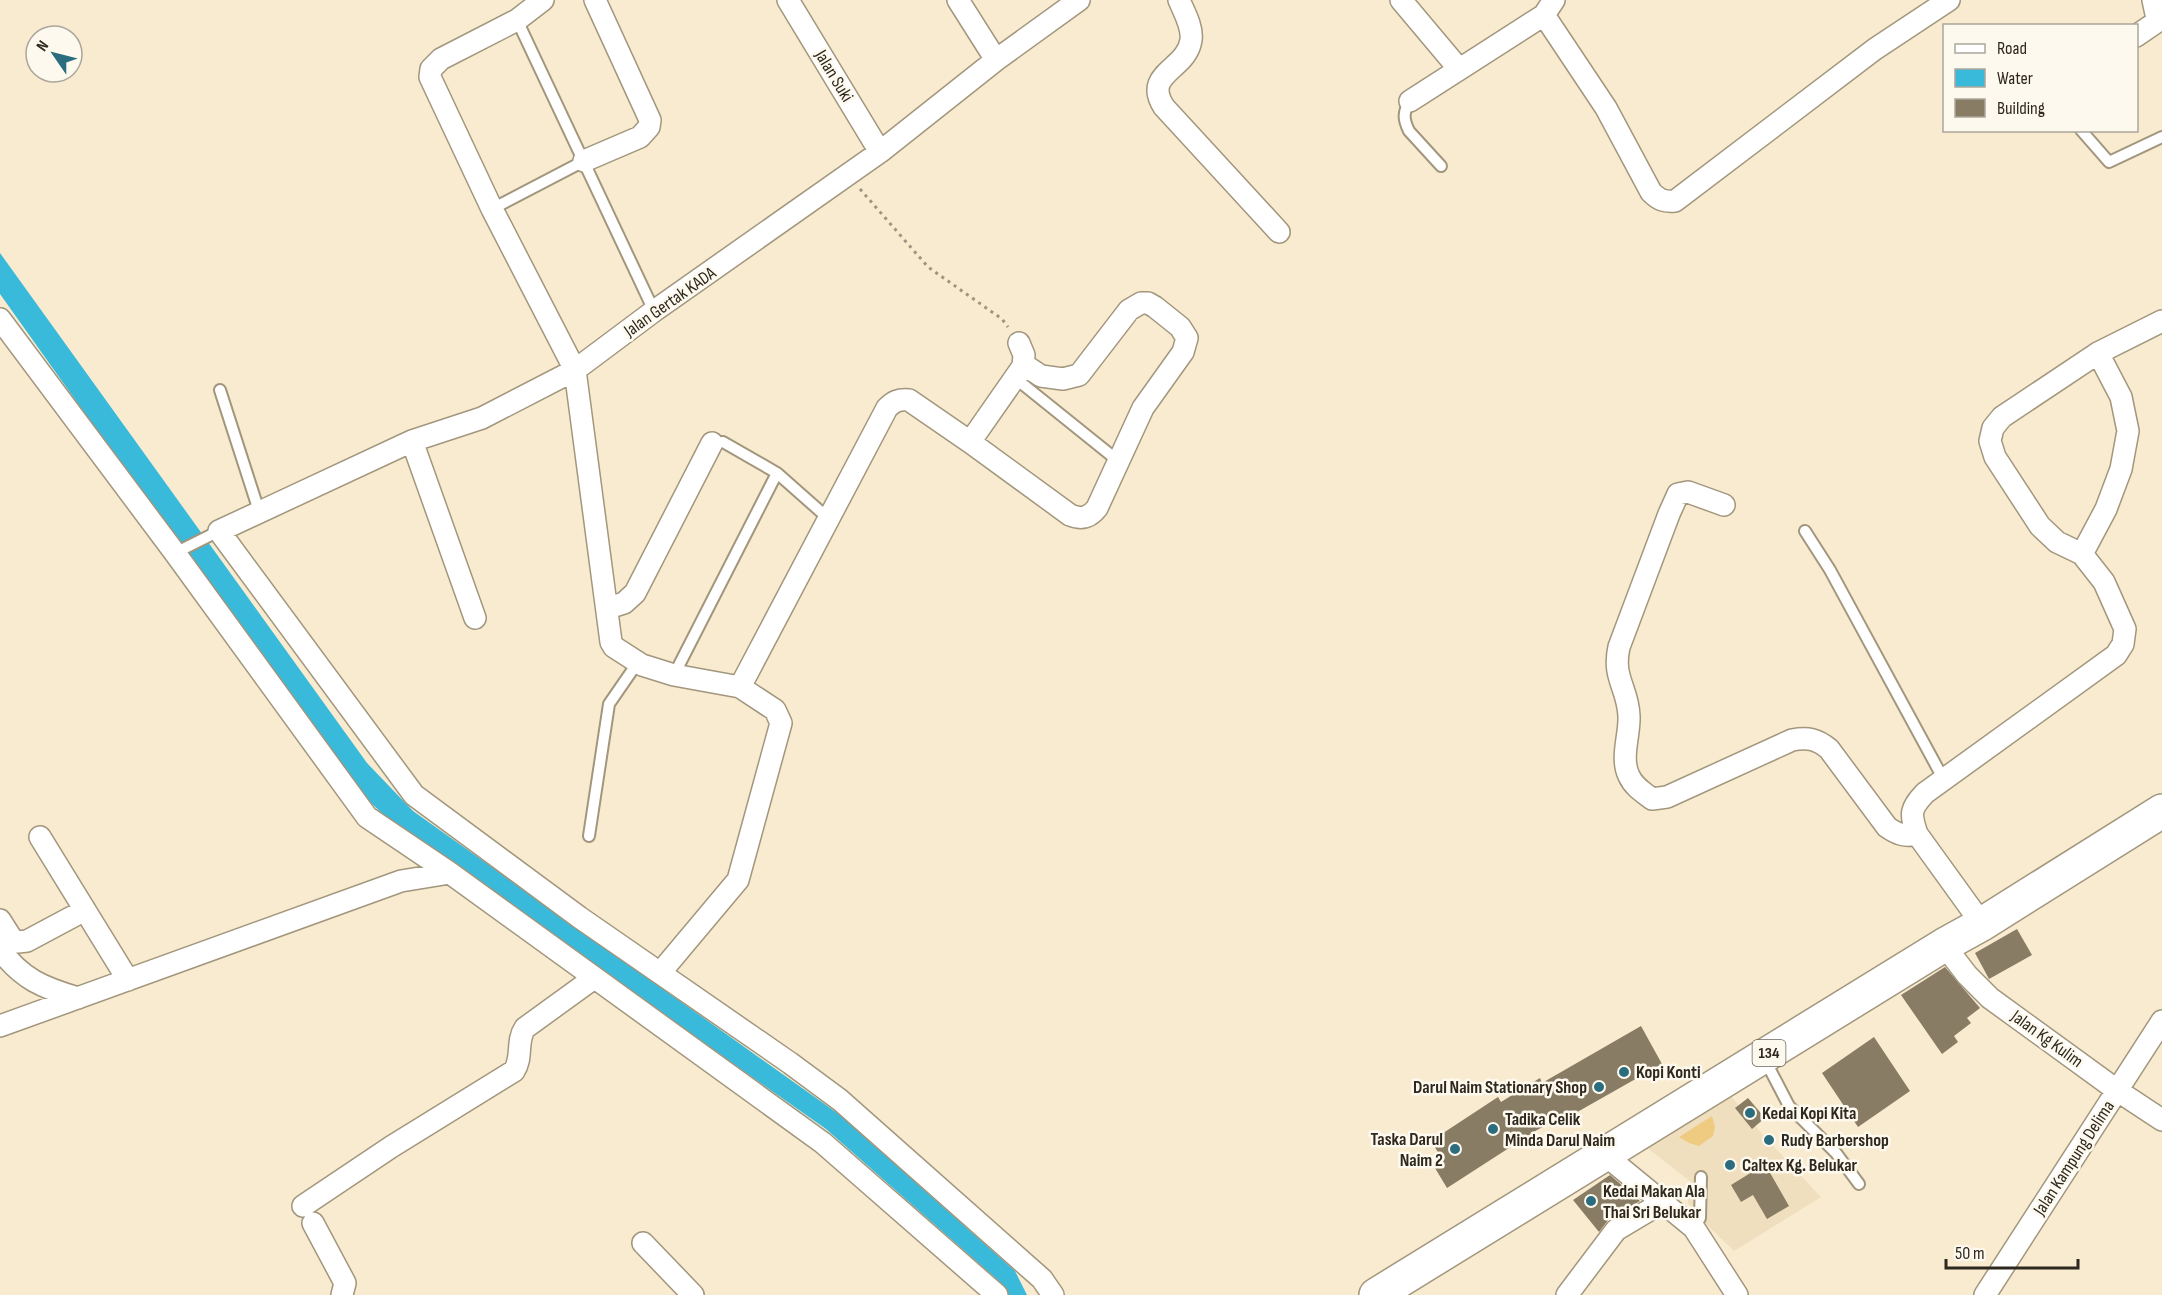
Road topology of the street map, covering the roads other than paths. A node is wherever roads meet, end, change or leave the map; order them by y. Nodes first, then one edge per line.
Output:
1 (543, 0) edge
2 (595, 0) edge
3 (788, 0) edge
4 (958, 0) edge
5 (1079, 0) edge
6 (1179, 0) edge
7 (1401, 0) edge
8 (1949, 0) edge
9 (1549, 8) edge
10 (2159, 13) edge
11 (517, 21) junction
12 (2138, 34) edge
13 (996, 60) junction
14 (1459, 69) junction
15 (1410, 100) joint
16 (2083, 132) edge
17 (2162, 137) edge
18 (880, 152) junction
19 (584, 161) junction
20 (1441, 166) dead end
21 (492, 209) junction
22 (1279, 232) dead end
23 (654, 312) junction
24 (0, 319) edge
25 (2162, 321) edge
26 (2098, 353) junction
27 (1019, 362) junction
28 (575, 370) junction
29 (220, 390) dead end
30 (412, 441) junction
31 (970, 442) junction
32 (712, 444) joint
33 (1117, 460) junction
34 (777, 474) junction
35 (1724, 505) dead end
36 (259, 511) junction
37 (829, 519) junction
38 (219, 531) junction
39 (1805, 531) dead end
40 (175, 553) junction
41 (2082, 554) junction
42 (608, 608) junction
43 (475, 618) dead end
44 (638, 662) junction
45 (674, 675) junction
46 (740, 687) junction
47 (1944, 780) junction
48 (2162, 811) edge
49 (1917, 834) junction
50 (40, 837) dead end
51 (589, 837) dead end
52 (450, 873) junction
53 (85, 910) junction
54 (0, 920) edge
55 (1982, 924) junction
56 (1944, 945) junction
57 (0, 949) edge
58 (660, 973) junction
59 (594, 978) junction
60 (128, 980) junction
61 (78, 998) junction
62 (2162, 1021) edge
63 (0, 1026) edge
64 (1763, 1057) junction
65 (2118, 1091) junction
66 (2162, 1119) edge
67 (1605, 1155) junction
68 (1701, 1177) dead end
69 (1859, 1184) dead end
70 (1663, 1202) junction
71 (1694, 1228) junction
72 (643, 1243) dead end
73 (342, 1295) edge
74 (693, 1295) edge
75 (997, 1295) edge
76 (1053, 1295) edge
77 (1376, 1295) edge
78 (1567, 1295) edge
79 (1737, 1295) edge
80 (1985, 1295) edge

1 - 11 street
2 - 19 street
3 - 18 street, Jalan Suki
4 - 13 street
5 - 13 street, Jalan Gertak KADA
6 - 22 street
7 - 14 street
8 - 9 street
9 - 14 street
10 - 12 street
11 - 19 lane
11 - 21 street
13 - 18 street, Jalan Gertak KADA
14 - 15 street
15 - 20 lane
16 - 17 lane
18 - 23 street, Jalan Gertak KADA
19 - 21 lane
19 - 23 lane
21 - 28 street
23 - 28 street, Jalan Gertak KADA
24 - 40 street
25 - 26 street
26 - 41 street
26 - 41 street
27 - 31 street
27 - 33 lane
27 - 33 street
28 - 30 street, Jalan Gertak KADA
28 - 42 street
29 - 36 lane
30 - 36 street, Jalan Gertak KADA
30 - 43 street
31 - 33 street
31 - 37 street
32 - 34 lane
32 - 42 street
34 - 37 lane
34 - 45 lane
35 - 49 street
36 - 38 street, Jalan Gertak KADA
37 - 46 street
38 - 40 lane
38 - 58 street
39 - 47 lane
40 - 52 street
41 - 47 street
42 - 44 street
44 - 45 street
44 - 51 lane
45 - 46 street
46 - 58 street
47 - 49 street
48 - 55 main road, 134
49 - 55 street
50 - 53 street
52 - 59 street
52 - 60 street
53 - 54 street
53 - 60 street
55 - 56 main road, 134
56 - 64 main road, 134
56 - 65 street, Jalan Kg Kulim
57 - 61 street
58 - 76 street
59 - 73 street
59 - 75 street
60 - 61 street
61 - 63 street
62 - 65 street, Jalan Kampung Delima
64 - 67 main road, 134
64 - 69 lane
65 - 66 street, Jalan Kg Kulim
65 - 80 street, Jalan Kampung Delima
67 - 70 street
67 - 77 main road, 134
68 - 71 lane
70 - 71 street
70 - 78 street
71 - 79 street
72 - 74 street

